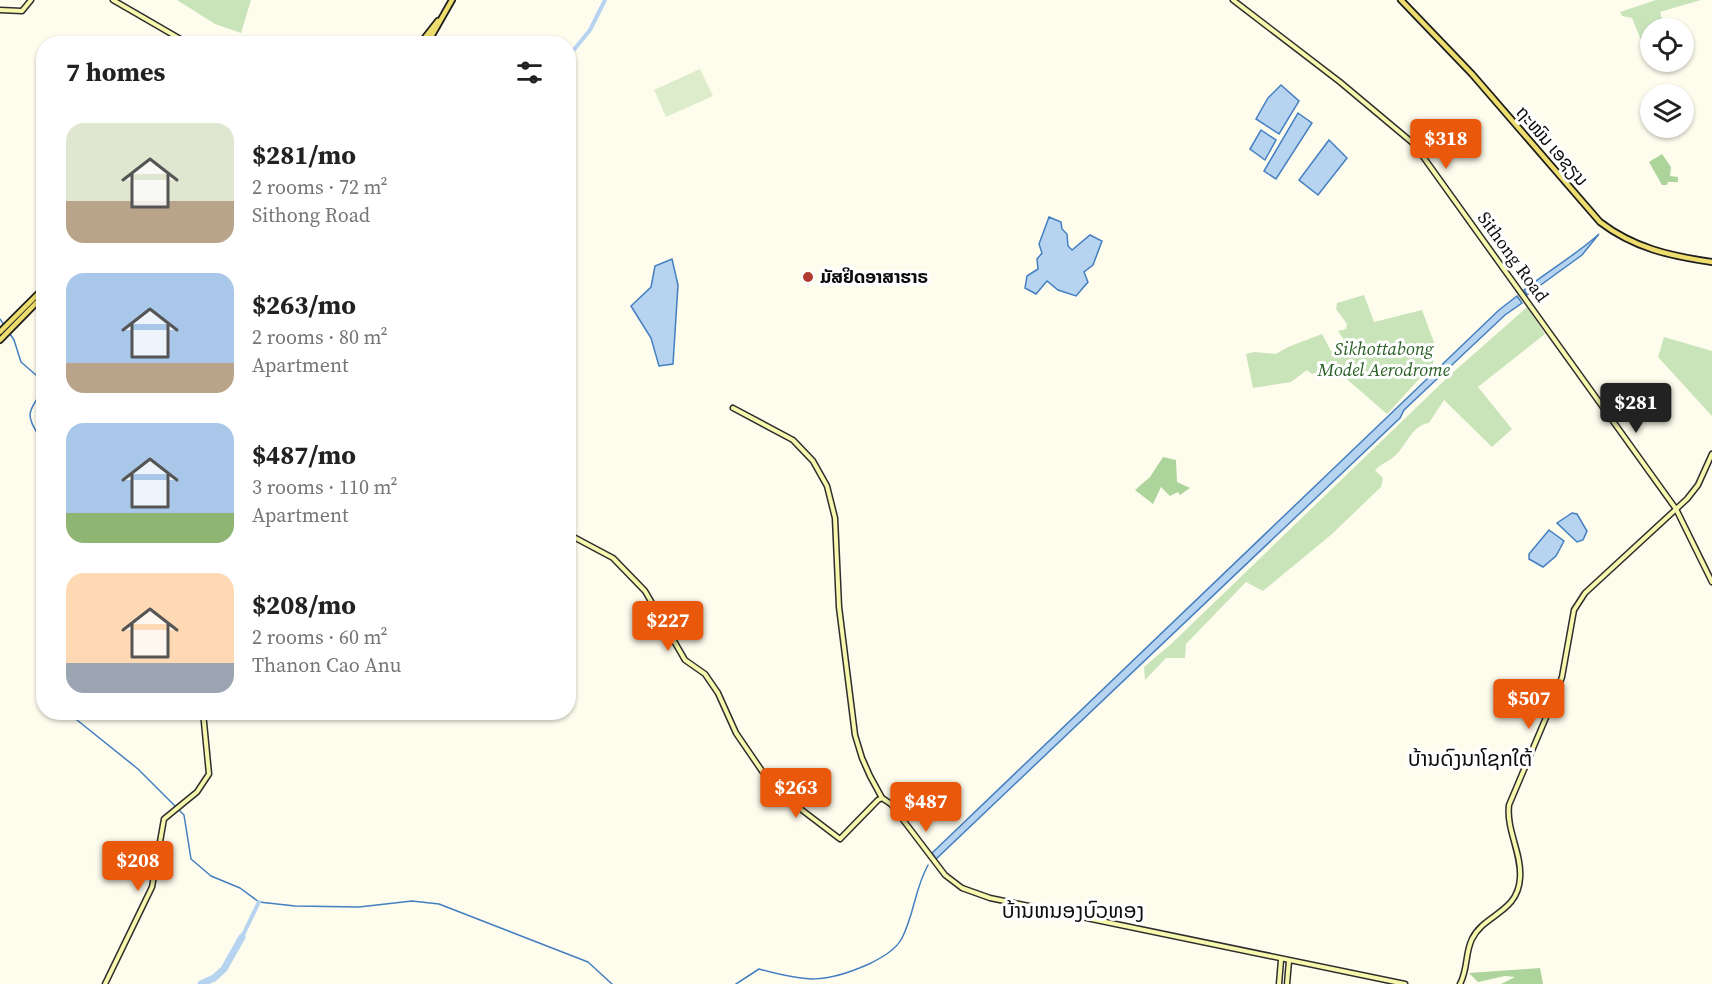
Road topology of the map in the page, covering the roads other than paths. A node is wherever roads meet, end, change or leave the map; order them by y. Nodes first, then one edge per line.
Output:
1 (31, 0) edge
2 (113, 0) edge
3 (452, 0) edge
4 (1233, 0) edge
5 (1401, 0) edge
6 (0, 10) edge
7 (440, 19) junction
8 (175, 36) edge
9 (426, 36) edge
10 (431, 36) edge
11 (1712, 262) edge
12 (36, 297) edge
13 (36, 302) edge
14 (17, 319) junction
15 (2, 333) edge
16 (0, 340) edge
17 (733, 408) dead end
18 (1712, 454) edge
19 (1676, 509) junction
20 (576, 538) edge
21 (1712, 582) edge
22 (204, 720) edge
23 (882, 798) junction
24 (1281, 960) junction
25 (1289, 961) junction
26 (105, 984) edge
27 (1279, 984) edge
28 (1287, 984) edge
29 (1405, 984) edge
30 (1461, 984) edge

1 - 6 street
2 - 8 street
3 - 7 main road
4 - 19 street, Sithong Road
5 - 11 main road, ຖະໜົນ ເອຊຽນ
7 - 9 main road
7 - 10 main road
12 - 14 main road
13 - 14 main road
14 - 15 main road
15 - 16 main road
17 - 23 street
18 - 19 street
19 - 21 street, Sithong Road
19 - 30 street
20 - 23 street
22 - 26 street
23 - 24 street
24 - 25 street
24 - 27 street
25 - 28 street
25 - 29 street

